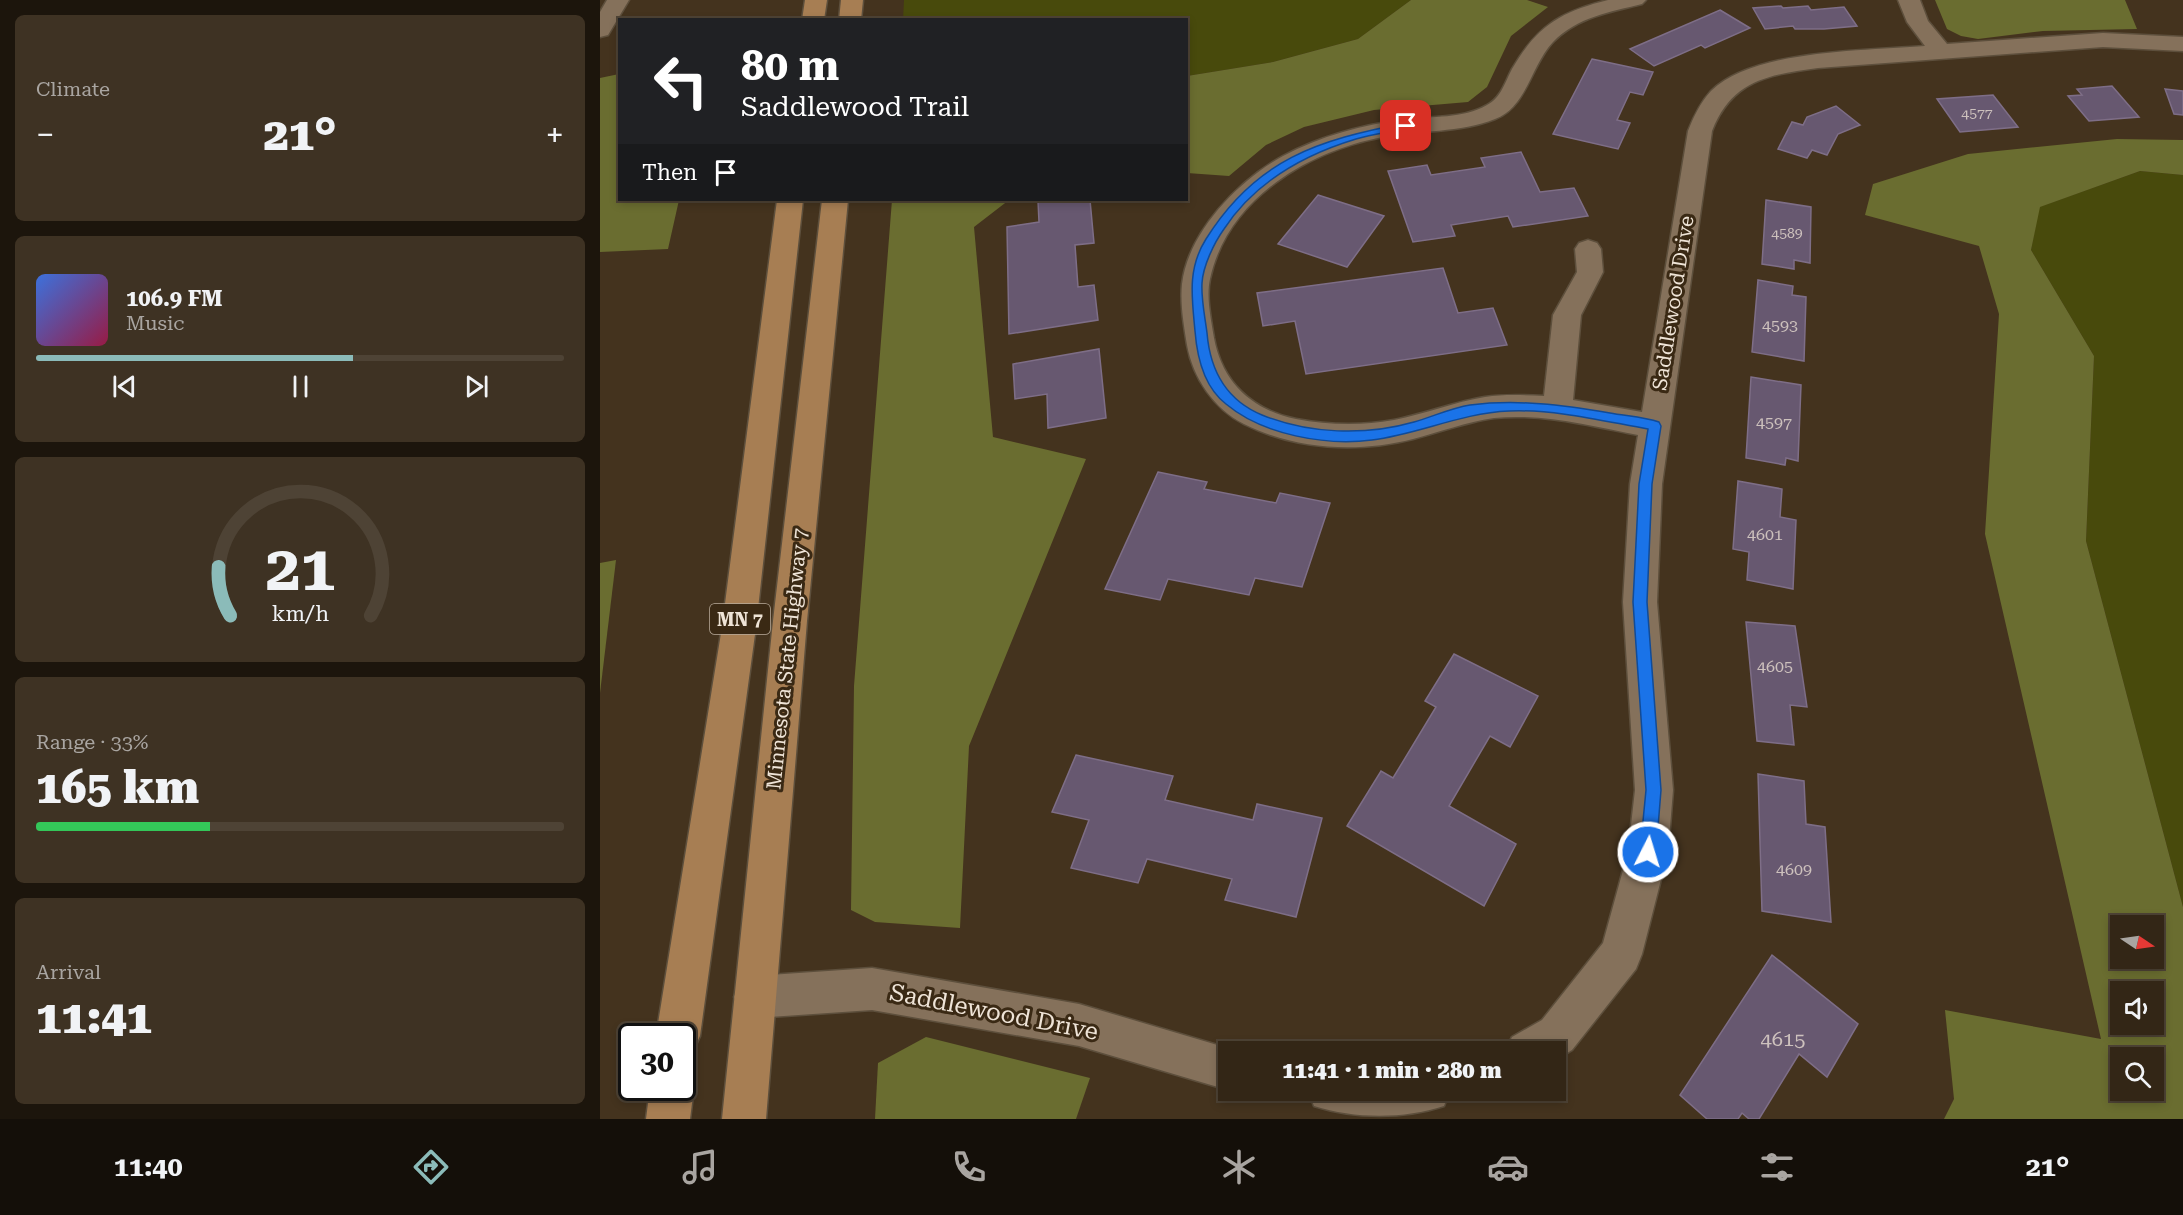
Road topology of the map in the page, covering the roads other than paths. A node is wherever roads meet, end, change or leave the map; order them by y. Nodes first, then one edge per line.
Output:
1 (618, 0) edge
2 (816, 0) edge
3 (852, 0) edge
4 (1635, 0) edge
5 (1909, 0) edge
6 (813, 18) edge
7 (850, 18) edge
8 (600, 30) edge
9 (618, 40) edge
10 (600, 41) edge
11 (2183, 44) edge
12 (1941, 52) junction
13 (790, 201) edge
14 (834, 201) edge
15 (1588, 249) dead end
16 (1557, 409) junction
17 (1655, 426) junction
18 (755, 997) junction
19 (680, 1023) edge
20 (1546, 1041) edge
21 (1218, 1065) edge
22 (670, 1101) edge
23 (668, 1119) edge
24 (744, 1119) edge

1 - 8 street
2 - 6 main road
3 - 7 main road
4 - 16 street
5 - 12 street
9 - 10 street
11 - 12 street, Saddlewood Drive
12 - 17 street, Saddlewood Drive
13 - 19 main road, MN 7
14 - 18 main road, Minnesota State Highway 7 / MN 7
15 - 16 street
16 - 17 street
17 - 20 street, Saddlewood Drive
18 - 21 street, Saddlewood Drive
18 - 24 main road, Minnesota State Highway 7 / MN 7
22 - 23 main road

